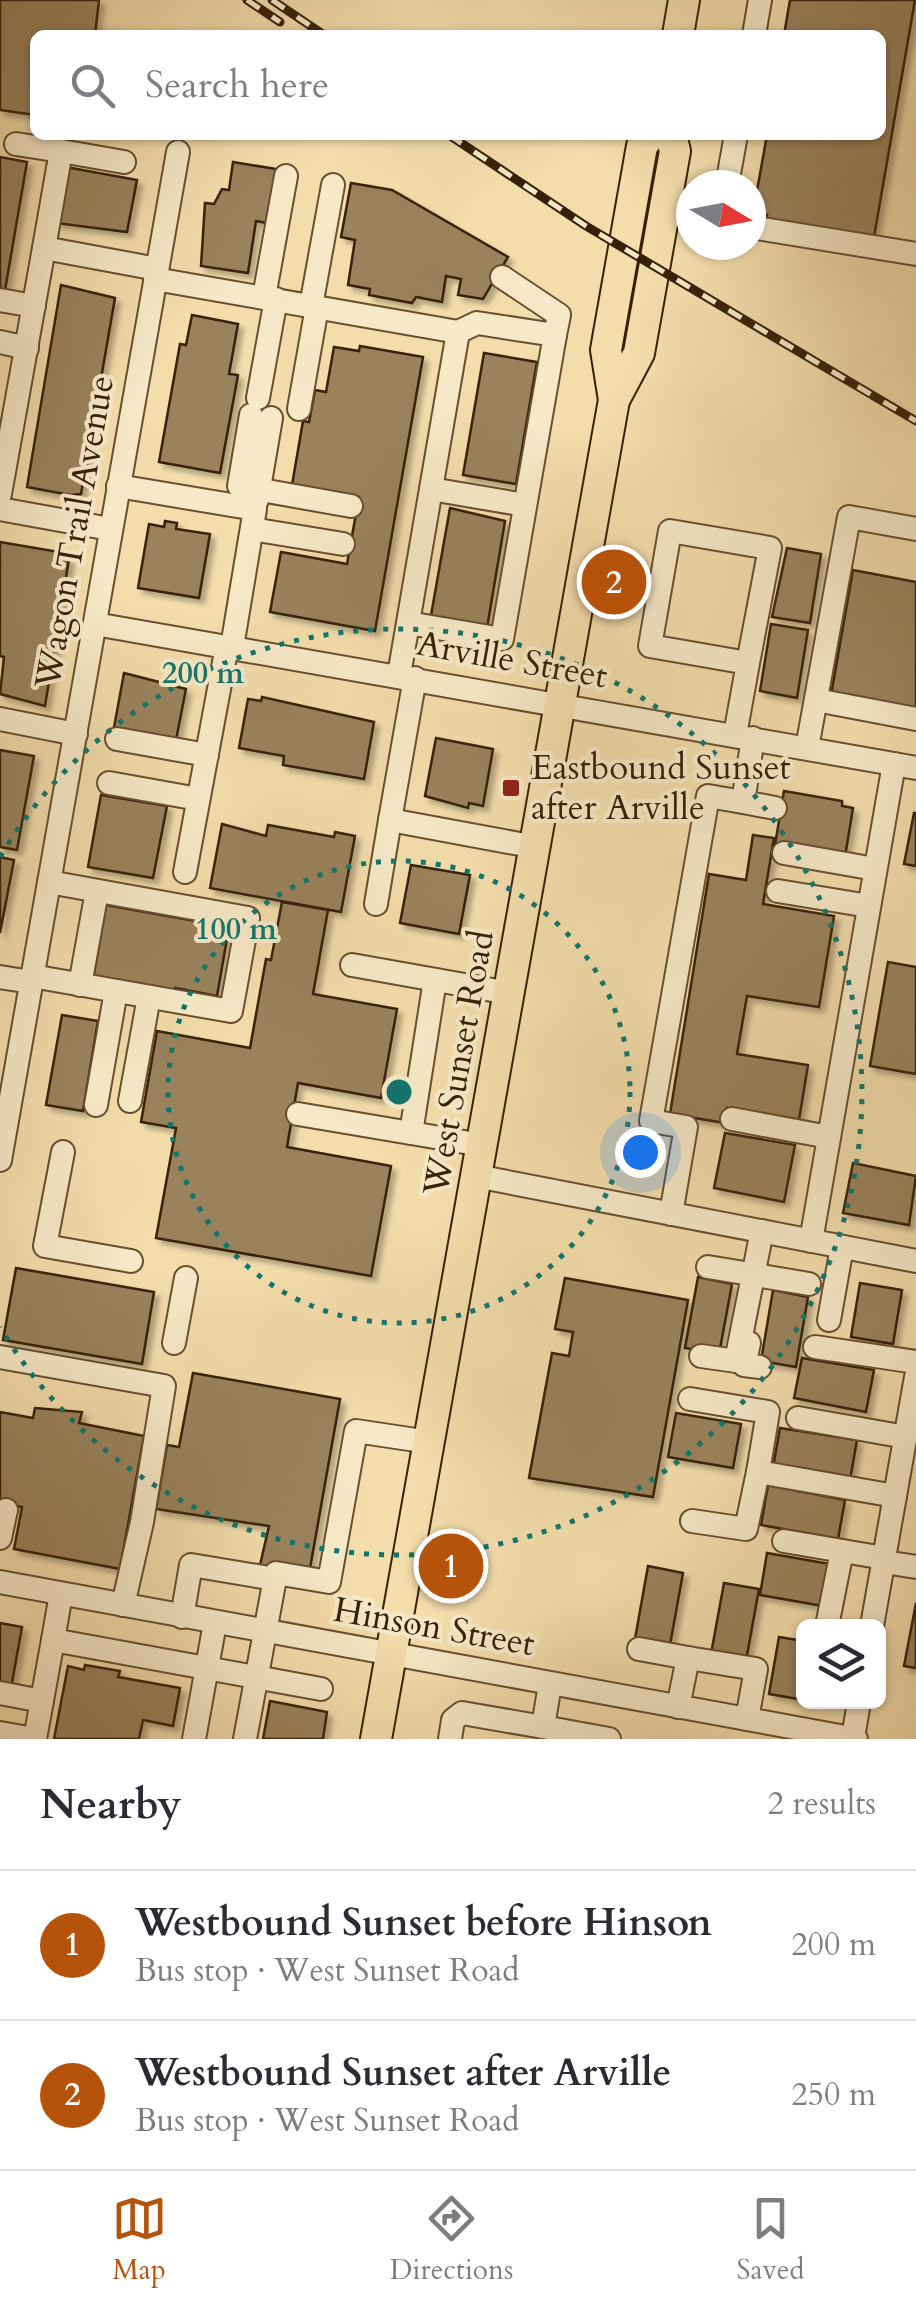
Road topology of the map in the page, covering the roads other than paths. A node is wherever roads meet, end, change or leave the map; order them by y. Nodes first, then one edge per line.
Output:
1 (684, 0) edge
2 (760, 0) edge
3 (679, 30) edge
4 (755, 30) edge
5 (646, 140) edge
6 (672, 140) edge
7 (735, 140) edge
8 (16, 144) dead end
9 (61, 151) junction
10 (178, 152) dead end
11 (124, 162) dead end
12 (729, 170) edge
13 (286, 176) dead end
14 (333, 185) dead end
15 (766, 229) edge
16 (44, 248) junction
17 (916, 254) edge
18 (156, 274) junction
19 (502, 277) dead end
20 (270, 298) junction
21 (0, 300) edge
22 (34, 306) junction
23 (314, 306) junction
24 (458, 332) junction
25 (555, 335) junction
26 (0, 342) edge
27 (27, 348) junction
28 (614, 400) junction
29 (300, 409) dead end
30 (118, 486) junction
31 (431, 488) junction
32 (0, 494) edge
33 (525, 505) junction
34 (351, 506) dead end
35 (0, 509) edge
36 (255, 509) junction
37 (110, 529) junction
38 (916, 530) edge
39 (343, 544) dead end
40 (408, 623) junction
41 (95, 624) junction
42 (230, 647) junction
43 (748, 663) junction
44 (407, 677) junction
45 (816, 700) junction
46 (561, 704) junction
47 (916, 719) edge
48 (0, 720) edge
49 (76, 734) junction
50 (744, 736) junction
51 (118, 740) dead end
52 (807, 748) junction
53 (206, 755) junction
54 (905, 766) edge
55 (109, 783) dead end
56 (198, 799) junction
57 (742, 802) junction
58 (775, 808) dead end
59 (390, 820) junction
60 (536, 846) junction
61 (784, 853) dead end
62 (875, 869) junction
63 (185, 872) dead end
64 (49, 882) junction
65 (97, 891) junction
66 (778, 891) dead end
67 (376, 904) dead end
68 (869, 906) junction
69 (352, 964) dead end
70 (0, 977) edge
71 (31, 979) junction
72 (435, 980) junction
73 (80, 985) junction
74 (116, 991) junction
75 (510, 994) junction
76 (150, 996) junction
77 (130, 1101) dead end
78 (96, 1105) dead end
79 (298, 1114) dead end
80 (732, 1120) dead end
81 (410, 1133) junction
82 (829, 1136) junction
83 (482, 1144) junction
84 (63, 1152) dead end
85 (0, 1160) edge
86 (476, 1176) junction
87 (671, 1214) junction
88 (762, 1232) junction
89 (811, 1241) junction
90 (842, 1247) junction
91 (131, 1261) dead end
92 (916, 1261) edge
93 (708, 1267) dead end
94 (758, 1275) junction
95 (186, 1278) dead end
96 (810, 1284) dead end
97 (829, 1320) dead end
98 (174, 1343) dead end
99 (814, 1346) dead end
100 (701, 1356) dead end
101 (0, 1357) edge
102 (916, 1362) edge
103 (760, 1367) dead end
104 (916, 1380) edge
105 (690, 1399) dead end
106 (798, 1418) dead end
107 (906, 1436) junction
108 (429, 1442) junction
109 (758, 1472) junction
110 (895, 1496) junction
111 (6, 1510) dead end
112 (692, 1520) dead end
113 (0, 1538) edge
114 (784, 1541) dead end
115 (842, 1551) junction
116 (884, 1560) junction
117 (916, 1568) edge
118 (275, 1579) junction
119 (0, 1582) edge
120 (61, 1594) junction
121 (122, 1606) junction
122 (182, 1616) junction
123 (829, 1619) edge
124 (873, 1619) edge
125 (215, 1622) junction
126 (265, 1632) junction
127 (53, 1640) junction
128 (639, 1649) dead end
129 (390, 1656) junction
130 (688, 1658) junction
131 (207, 1668) junction
132 (257, 1677) junction
133 (550, 1684) junction
134 (320, 1689) dead end
135 (0, 1694) edge
136 (42, 1701) junction
137 (678, 1707) junction
138 (856, 1709) edge
139 (747, 1719) junction
140 (542, 1727) junction
141 (0, 1732) edge
142 (844, 1738) edge
143 (35, 1739) edge
144 (194, 1739) edge
145 (246, 1739) edge
146 (376, 1739) edge
147 (450, 1739) edge
148 (609, 1739) edge

1 - 3 main road
2 - 4 street
5 - 28 main road, West Sunset Road
6 - 28 main road, West Sunset Road
7 - 12 street
8 - 9 street
9 - 11 street
9 - 16 street
10 - 18 street, Wagon Trail Avenue
13 - 20 street
14 - 23 street
15 - 17 street
16 - 18 street
16 - 22 street
18 - 20 street
18 - 30 street, Wagon Trail Avenue
19 - 25 street
20 - 23 street
20 - 36 street
21 - 22 street
22 - 27 street
23 - 24 street
23 - 29 street
24 - 25 street
24 - 31 street
25 - 33 street
26 - 27 street
27 - 32 street
28 - 46 main road, West Sunset Road
30 - 36 street
30 - 37 street, Wagon Trail Avenue
31 - 33 street
31 - 40 street
33 - 40 street
34 - 36 street
35 - 37 street
36 - 39 street
36 - 42 street
37 - 41 street, Wagon Trail Avenue
38 - 45 street
40 - 44 street
41 - 42 street, Arville Street
41 - 49 street, Wagon Trail Avenue
42 - 44 street, Arville Street
42 - 53 street
43 - 43 street
43 - 50 street
44 - 46 street, Arville Street
44 - 59 street
45 - 47 street
45 - 52 street
46 - 50 street, Arville Street
46 - 60 main road, West Sunset Road
48 - 49 street
49 - 64 street, Wagon Trail Avenue
50 - 52 street, Arville Street
50 - 57 street
51 - 53 street
52 - 54 street, Arville Street
53 - 56 street
54 - 62 street
55 - 56 street
56 - 63 street
57 - 58 street
57 - 87 street
59 - 60 street
59 - 67 street
60 - 75 main road, West Sunset Road
61 - 62 street
62 - 68 street
64 - 65 street
64 - 71 street, Wagon Trail Avenue
65 - 73 street
65 - 76 street
66 - 68 street
68 - 82 street
69 - 72 street
70 - 71 street
71 - 73 street
71 - 85 street, Wagon Trail Avenue
72 - 75 street
72 - 81 street
73 - 74 street
74 - 76 street
74 - 78 street
75 - 83 main road, West Sunset Road
76 - 77 street
79 - 81 street
80 - 82 street
81 - 83 street
82 - 89 street
83 - 86 main road, West Sunset Road
84 - 91 street
86 - 87 street
86 - 108 main road, West Sunset Road
87 - 88 street
88 - 89 street
88 - 94 street
89 - 90 street
90 - 92 street
90 - 97 street
93 - 94 street
94 - 96 street
94 - 100 street
94 - 103 street
95 - 98 street
99 - 102 street
101 - 121 street
104 - 107 street
105 - 109 street
106 - 107 street
107 - 110 street
108 - 118 street
108 - 129 main road, West Sunset Road
109 - 110 street
109 - 112 street
110 - 116 street
111 - 113 street
114 - 115 street
115 - 116 street
115 - 123 street
116 - 117 street
116 - 124 street
118 - 122 street
118 - 126 street
119 - 120 street, Hinson Street
120 - 121 street, Hinson Street
120 - 127 street
121 - 122 street, Hinson Street
122 - 125 street, Hinson Street
125 - 126 street, Hinson Street
125 - 131 street
126 - 129 street, Hinson Street
126 - 132 street
127 - 131 street
127 - 136 street
128 - 130 street
129 - 133 street, Hinson Street
129 - 146 main road, West Sunset Road
130 - 137 street
130 - 139 street
131 - 132 street
131 - 144 street
132 - 134 street
132 - 145 street
133 - 137 street, Hinson Street
133 - 140 street
135 - 136 street
136 - 143 street
137 - 139 street, Hinson Street
138 - 142 street
139 - 142 street, Hinson Street
140 - 147 street
140 - 148 street
141 - 143 street

